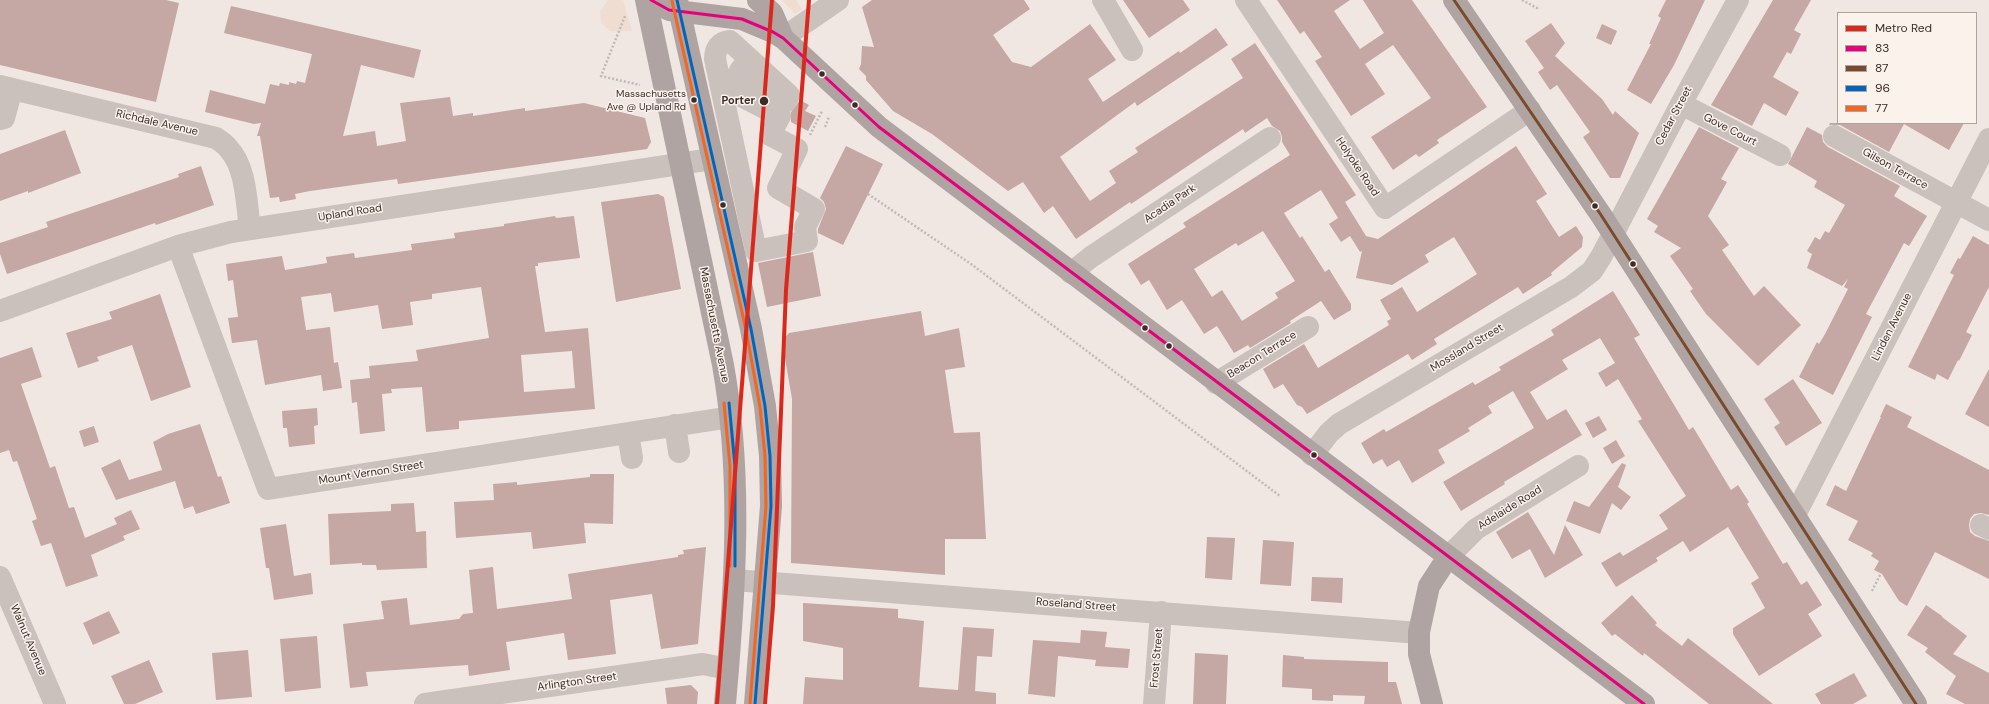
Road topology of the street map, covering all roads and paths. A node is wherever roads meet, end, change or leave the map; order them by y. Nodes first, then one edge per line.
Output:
1 (646, 0) edge
2 (651, 0) edge
3 (758, 0) edge
4 (838, 0) edge
5 (1103, 0) edge
6 (1246, 0) edge
7 (1454, 0) edge
8 (1522, 0) edge
9 (1738, 0) edge
10 (678, 6) edge
11 (1538, 6) dead end
12 (625, 16) dead end
13 (783, 38) junction
14 (1132, 50) dead end
15 (640, 85) dead end
16 (6, 88) edge
17 (789, 95) joint
18 (1680, 104) junction
19 (1530, 110) junction
20 (822, 111) dead end
21 (829, 117) dead end
22 (0, 119) edge
23 (815, 124) dead end
24 (825, 127) dead end
25 (1834, 136) dead end
26 (1270, 138) dead end
27 (1989, 139) edge
28 (1780, 155) dead end
29 (712, 159) junction
30 (680, 164) junction
31 (868, 194) dead end
32 (1956, 202) junction
33 (1989, 220) edge
34 (250, 228) junction
35 (1614, 234) junction
36 (178, 246) junction
37 (1071, 273) junction
38 (0, 311) edge
39 (1308, 327) dead end
40 (1216, 383) junction
41 (731, 417) junction
42 (675, 425) junction
43 (628, 433) junction
44 (679, 452) dead end
45 (1312, 455) junction
46 (632, 458) dead end
47 (1578, 466) dead end
48 (1280, 496) dead end
49 (1795, 514) junction
50 (1448, 557) junction
51 (1881, 573) dead end
52 (0, 577) edge
53 (734, 580) junction
54 (765, 582) junction
55 (1872, 591) dead end
56 (1161, 612) junction
57 (1418, 633) junction
58 (728, 669) junction
59 (55, 704) edge
60 (425, 704) edge
61 (726, 704) edge
62 (755, 704) edge
63 (1154, 704) edge
64 (1432, 704) edge
65 (1644, 704) edge
66 (1916, 704) edge

1 - 30 main road, Massachusetts Avenue
2 - 10 main road
3 - 13 main road
4 - 13 street
5 - 14 street
6 - 19 street, Holyoke Road
7 - 19 main road
8 - 11 path
9 - 18 street, Cedar Street
10 - 13 main road
10 - 29 main road
12 - 15 path
13 - 37 main road
16 - 22 street
16 - 34 street, Richdale Avenue
17 - 17 street
18 - 28 street, Gove Court
18 - 35 street, Cedar Street
19 - 35 main road
20 - 23 path
21 - 24 path
25 - 32 street, Gilson Terrace
26 - 37 street, Acadia Park
27 - 32 street, Linden Avenue
29 - 30 street, Upland Road
29 - 54 main road
30 - 34 street, Upland Road
30 - 41 main road, Massachusetts Avenue
31 - 48 path
32 - 33 street, Gilson Terrace
32 - 49 street, Linden Avenue
34 - 36 street, Upland Road
35 - 45 street, Mossland Street
35 - 49 main road
36 - 38 street, Upland Road
36 - 43 street, Mount Vernon Street
37 - 40 main road
39 - 40 street, Beacon Terrace
40 - 45 main road
41 - 42 street, Mount Vernon Street
41 - 53 main road, Massachusetts Avenue
42 - 43 street, Mount Vernon Street
42 - 44 street
43 - 46 street
45 - 50 main road
47 - 50 street, Adelaide Road
49 - 66 main road
50 - 57 main road
50 - 65 main road
51 - 55 path
52 - 59 street, Walnut Avenue
53 - 54 street, Roseland Street
53 - 58 main road, Massachusetts Avenue
54 - 56 street, Roseland Street
54 - 62 main road
56 - 57 street, Roseland Street
56 - 63 street, Frost Street
57 - 64 main road
58 - 60 street, Arlington Street
58 - 61 main road, Massachusetts Avenue

